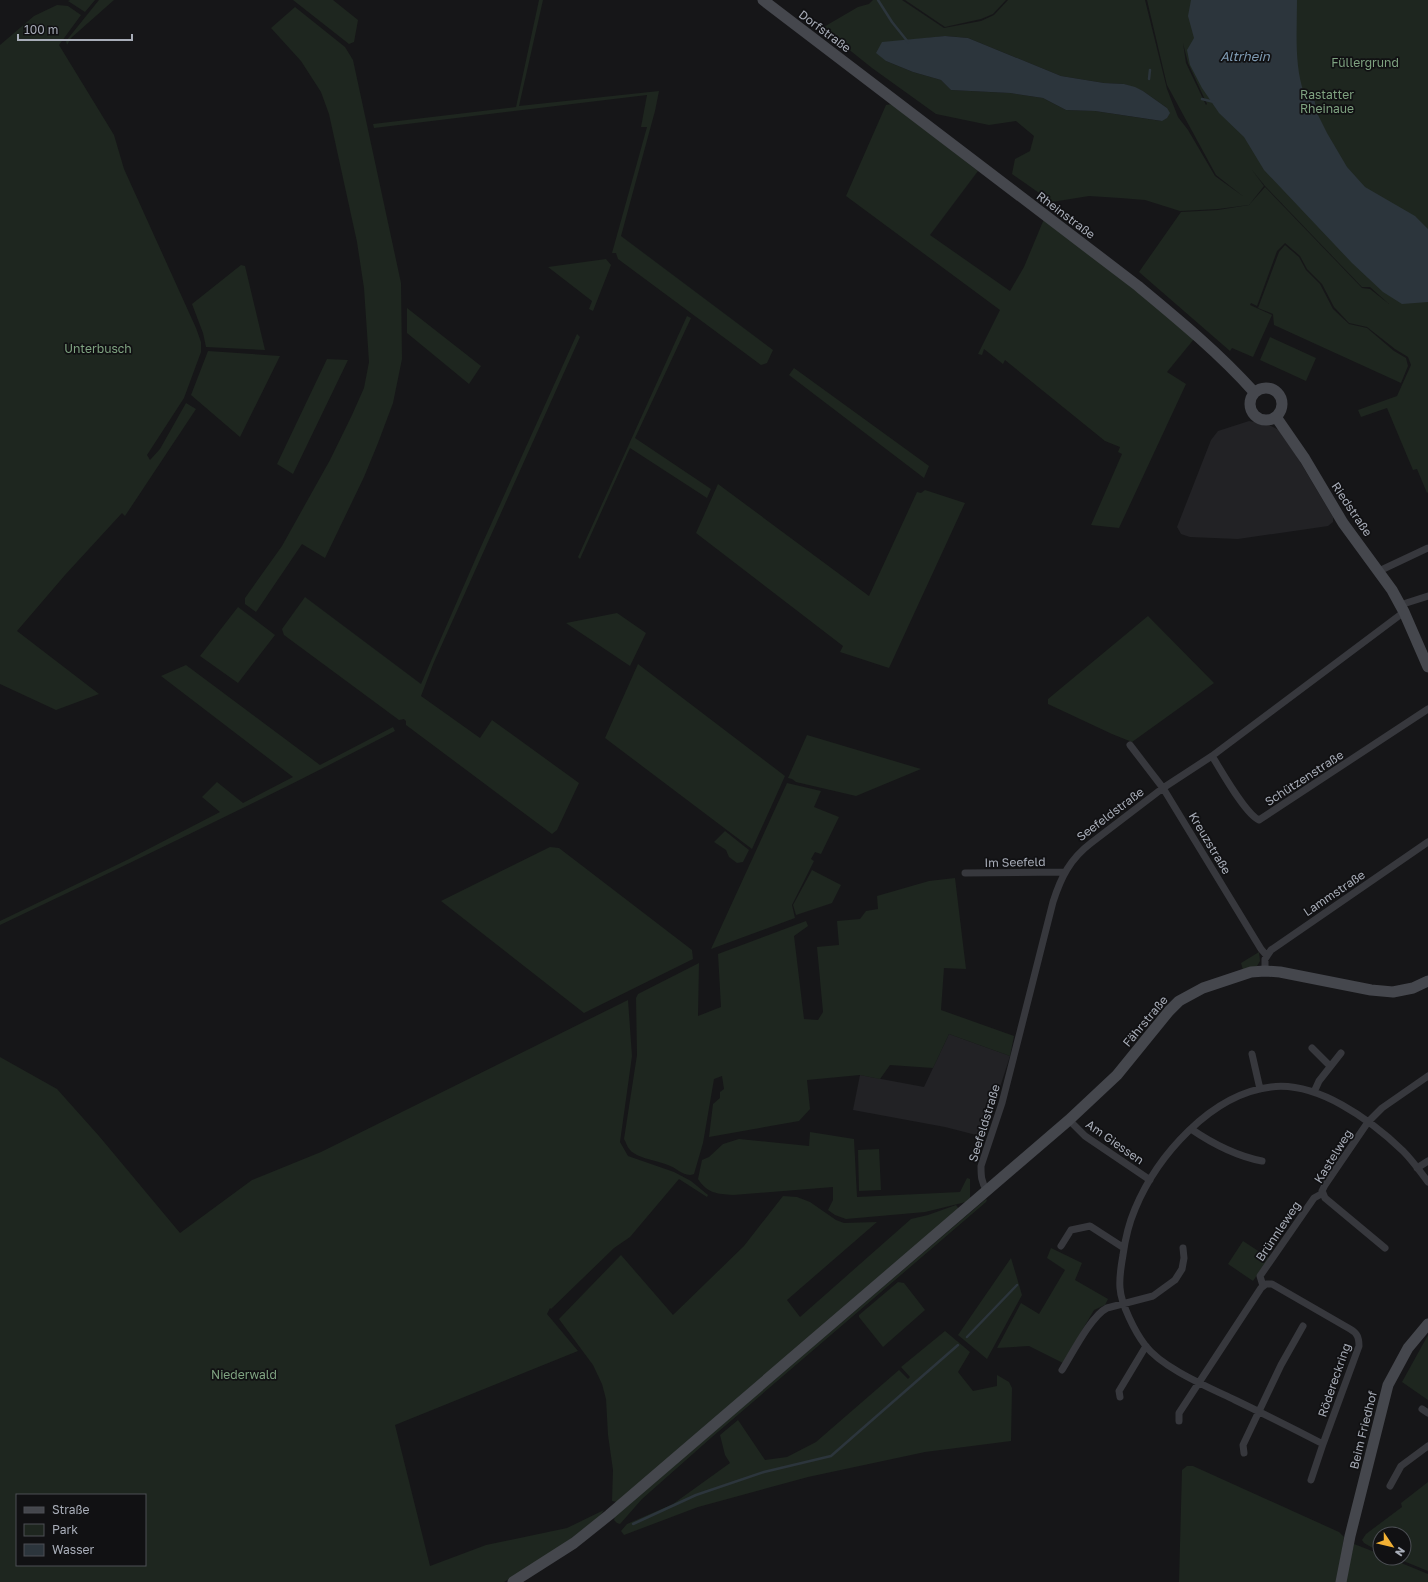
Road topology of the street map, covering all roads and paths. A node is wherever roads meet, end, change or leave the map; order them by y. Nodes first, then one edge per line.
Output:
1 (763, 0) edge
2 (852, 69) joint
3 (1254, 392) junction
4 (1279, 421) junction
5 (1428, 548) edge
6 (1379, 570) junction
7 (1428, 596) edge
8 (1402, 609) junction
9 (1428, 667) edge
10 (1428, 709) edge
11 (1130, 745) dead end
12 (1212, 756) junction
13 (1163, 788) junction
14 (1428, 842) edge
15 (1064, 872) junction
16 (966, 873) dead end
17 (1267, 956) junction
18 (1265, 971) junction
19 (1428, 981) edge
20 (1312, 1048) dead end
21 (1341, 1053) dead end
22 (1252, 1054) dead end
23 (1330, 1066) junction
24 (1428, 1076) edge
25 (1260, 1088) junction
26 (1314, 1092) junction
27 (1069, 1120) junction
28 (1368, 1122) junction
29 (1191, 1130) junction
30 (1262, 1161) dead end
31 (1428, 1161) edge
32 (1418, 1168) junction
33 (1150, 1180) junction
34 (1428, 1182) edge
35 (987, 1191) junction
36 (1323, 1193) junction
37 (1060, 1246) dead end
38 (1124, 1248) junction
39 (1184, 1248) dead end
40 (1385, 1248) dead end
41 (1264, 1286) junction
42 (1124, 1303) junction
43 (1428, 1324) edge
44 (1303, 1326) dead end
45 (1146, 1346) junction
46 (1062, 1370) dead end
47 (1198, 1382) junction
48 (1120, 1397) dead end
49 (1259, 1412) junction
50 (1179, 1421) dead end
51 (1323, 1444) junction
52 (1428, 1446) edge
53 (1244, 1453) dead end
54 (1311, 1480) dead end
55 (1390, 1486) dead end
56 (513, 1582) edge
57 (1341, 1582) edge

1 - 2 main road, Dorfstraße
2 - 3 main road, Rheinstraße
3 - 4 main road
3 - 4 main road
4 - 6 main road, Riedstraße
5 - 6 street
6 - 8 main road, Riedstraße
7 - 8 street
8 - 9 main road, Riedstraße
8 - 12 street, Seefeldstraße
10 - 12 street, Schützenstraße
11 - 13 street, Kreuzstraße
12 - 13 street, Seefeldstraße
13 - 15 street, Seefeldstraße
13 - 17 street, Kreuzstraße
14 - 17 street, Lammstraße
15 - 16 street, Im Seefeld
15 - 35 street, Seefeldstraße
17 - 18 street
18 - 19 main road, Fährstraße
18 - 27 main road, Fährstraße
20 - 23 street
21 - 23 street
22 - 25 street
23 - 26 street
24 - 28 street
25 - 26 street
25 - 29 street
26 - 28 street
27 - 33 street, Am Giessen
27 - 35 main road, Fährstraße
28 - 32 street
28 - 36 street, Kastelweg
29 - 30 street
29 - 33 street
31 - 32 street
32 - 34 street
33 - 38 street
35 - 56 main road, Fährstraße
36 - 40 street, Kastelweg
36 - 41 street, Brünnleweg
37 - 38 street
38 - 42 street
39 - 42 street
41 - 47 street
41 - 51 street, Rödereckring
42 - 45 street
42 - 46 street
43 - 57 main road, Beim Friedhof
44 - 49 street
45 - 47 street
45 - 48 street
47 - 49 street
47 - 50 street
49 - 51 street
49 - 53 street
51 - 54 street, Rödereckring
52 - 55 street

